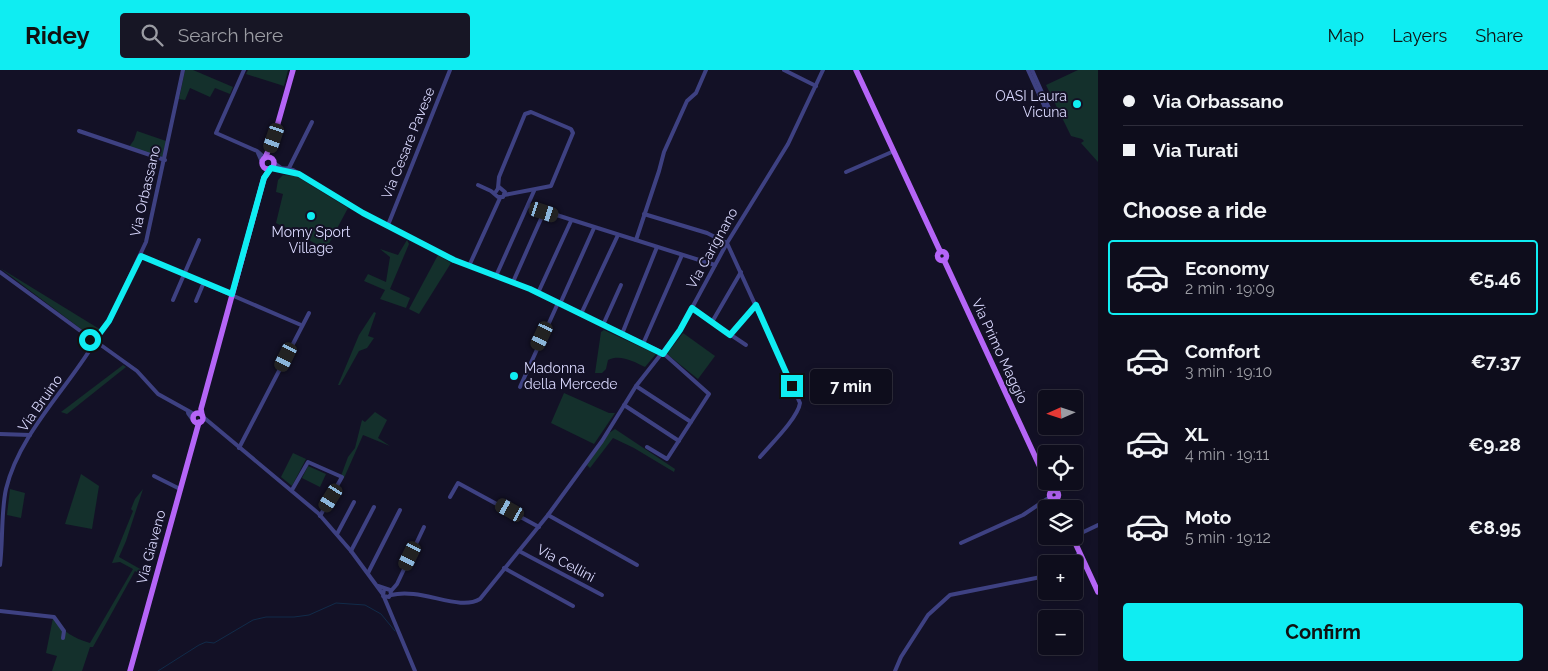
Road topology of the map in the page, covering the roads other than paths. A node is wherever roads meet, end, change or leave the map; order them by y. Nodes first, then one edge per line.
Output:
1 (183, 70) edge
2 (244, 70) edge
3 (293, 70) edge
4 (450, 70) edge
5 (706, 70) edge
6 (784, 70) edge
7 (823, 70) edge
8 (1030, 70) edge
9 (857, 71) edge
10 (816, 86) junction
11 (1047, 112) dead end
12 (1052, 115) dead end
13 (312, 122) dead end
14 (79, 131) dead end
15 (274, 137) junction
16 (257, 151) junction
17 (894, 151) junction
18 (165, 160) junction
19 (263, 162) junction
20 (272, 165) junction
21 (288, 168) junction
22 (280, 170) junction
23 (846, 172) dead end
24 (299, 174) junction
25 (264, 178) junction
26 (478, 185) dead end
27 (534, 191) junction
28 (498, 193) junction
29 (528, 206) junction
30 (544, 212) junction
31 (644, 214) junction
32 (571, 221) junction
33 (388, 225) junction
34 (594, 228) junction
35 (618, 235) junction
36 (198, 240) dead end
37 (636, 240) junction
38 (727, 242) junction
39 (657, 247) junction
40 (682, 255) junction
41 (141, 256) junction
42 (715, 265) junction
43 (469, 266) junction
44 (0, 272) edge
45 (742, 272) junction
46 (184, 274) junction
47 (496, 276) junction
48 (204, 282) junction
49 (513, 282) junction
50 (621, 285) dead end
51 (538, 293) junction
52 (232, 294) junction
53 (172, 300) dead end
54 (196, 301) dead end
55 (559, 304) junction
56 (756, 305) junction
57 (692, 308) junction
58 (309, 313) dead end
59 (581, 314) junction
60 (712, 322) junction
61 (301, 325) junction
62 (603, 325) junction
63 (622, 334) junction
64 (730, 335) junction
65 (97, 337) junction
66 (90, 338) junction
67 (98, 343) junction
68 (643, 344) junction
69 (93, 345) junction
70 (746, 345) dead end
71 (663, 354) junction
72 (520, 386) dead end
73 (636, 386) junction
74 (624, 405) junction
75 (198, 417) junction
76 (691, 422) junction
77 (0, 434) edge
78 (30, 435) junction
79 (679, 441) junction
80 (648, 446) dead end
81 (239, 448) junction
82 (760, 457) dead end
83 (1038, 461) edge
84 (154, 476) dead end
85 (180, 489) junction
86 (292, 490) junction
87 (1050, 490) edge
88 (1052, 496) junction
89 (450, 498) dead end
90 (1054, 500) edge
91 (354, 502) dead end
92 (374, 507) dead end
93 (400, 510) dead end
94 (548, 515) junction
95 (320, 516) junction
96 (1098, 525) edge
97 (424, 527) dead end
98 (539, 527) junction
99 (1083, 532) edge
100 (337, 534) junction
101 (961, 543) dead end
102 (1076, 545) edge
103 (519, 551) junction
104 (351, 552) junction
105 (1080, 553) junction
106 (1077, 555) edge
107 (0, 563) edge
108 (637, 565) dead end
109 (504, 568) junction
110 (368, 573) junction
111 (1038, 578) edge
112 (1096, 580) edge
113 (388, 592) junction
114 (1098, 592) edge
115 (602, 595) dead end
116 (573, 606) dead end
117 (0, 611) edge
118 (63, 638) dead end
119 (130, 671) edge
120 (416, 671) edge
121 (895, 671) edge

1 - 18 street, Via Orbassano
2 - 16 street
3 - 15 main road, Via Giaveno
4 - 33 street, Via Cesare Pavese
5 - 31 street
6 - 10 street
7 - 10 street, Via Carignano
8 - 11 street
8 - 12 street
9 - 17 main road
10 - 38 street, Via Carignano
13 - 21 street
14 - 18 street
15 - 16 street
15 - 19 main road, Via Giaveno
15 - 20 main road, Via Giaveno
16 - 19 street
17 - 23 street
17 - 83 main road, Via Primo Maggio
18 - 41 street, Via Orbassano
19 - 20 main road
19 - 20 main road
19 - 25 main road, Via Giaveno
20 - 21 street
20 - 22 street
20 - 25 main road, Via Giaveno
21 - 22 street
21 - 24 street
22 - 24 street
24 - 33 street
25 - 52 main road, Via Giaveno
26 - 28 street
27 - 28 street
27 - 28 street
27 - 29 street
28 - 43 street
29 - 30 street
29 - 47 street
30 - 32 street
30 - 49 street
31 - 37 street
31 - 38 street
32 - 34 street
32 - 51 street
33 - 43 street
34 - 35 street
34 - 55 street
35 - 37 street
35 - 59 street
36 - 46 street
37 - 39 street
38 - 42 street, Via Carignano
38 - 45 street
39 - 40 street
39 - 63 street
40 - 42 street
40 - 68 street
41 - 46 street
41 - 65 street, Via Orbassano
42 - 57 street, Via Carignano
43 - 47 street
44 - 66 street
45 - 56 street
45 - 60 street
46 - 48 street
46 - 53 street
47 - 49 street
48 - 52 street
48 - 54 street
49 - 51 street
50 - 62 street
51 - 55 street
52 - 61 street
52 - 75 main road, Via Giaveno
55 - 59 street
55 - 72 street
56 - 64 street
56 - 82 street
57 - 60 street
57 - 71 street, Via Carignano
58 - 61 street
59 - 62 street
60 - 64 street
61 - 81 street
62 - 63 street
63 - 68 street
64 - 70 street
65 - 66 street
65 - 67 street
66 - 69 street
67 - 69 street
67 - 75 street
68 - 71 street
69 - 78 street, Via Bruino
71 - 73 street, Via Carignano
71 - 76 street
73 - 74 street, Via Carignano
73 - 76 street
74 - 79 street
74 - 94 street, Via Carignano
75 - 81 street
75 - 85 main road, Via Giaveno
76 - 79 street
77 - 78 street
78 - 107 street, Via Bruino
79 - 80 street
81 - 86 street
84 - 85 street
85 - 119 main road, Via Giaveno
86 - 95 street
86 - 95 street
87 - 88 main road, Via Primo Maggio
88 - 90 main road, Via Primo Maggio
88 - 101 street
89 - 98 street
91 - 100 street
92 - 104 street
93 - 110 street
94 - 98 street, Via Carignano
94 - 108 street
95 - 100 street
96 - 99 street
97 - 113 street
98 - 103 street, Via Carignano
100 - 104 street
102 - 105 main road
103 - 109 street, Via Carignano
103 - 115 street, Via Cellini
104 - 110 street
105 - 106 street
105 - 112 main road
109 - 113 street, Via Carignano
109 - 116 street
110 - 113 street
111 - 121 street
112 - 114 main road
113 - 120 street
117 - 118 street

